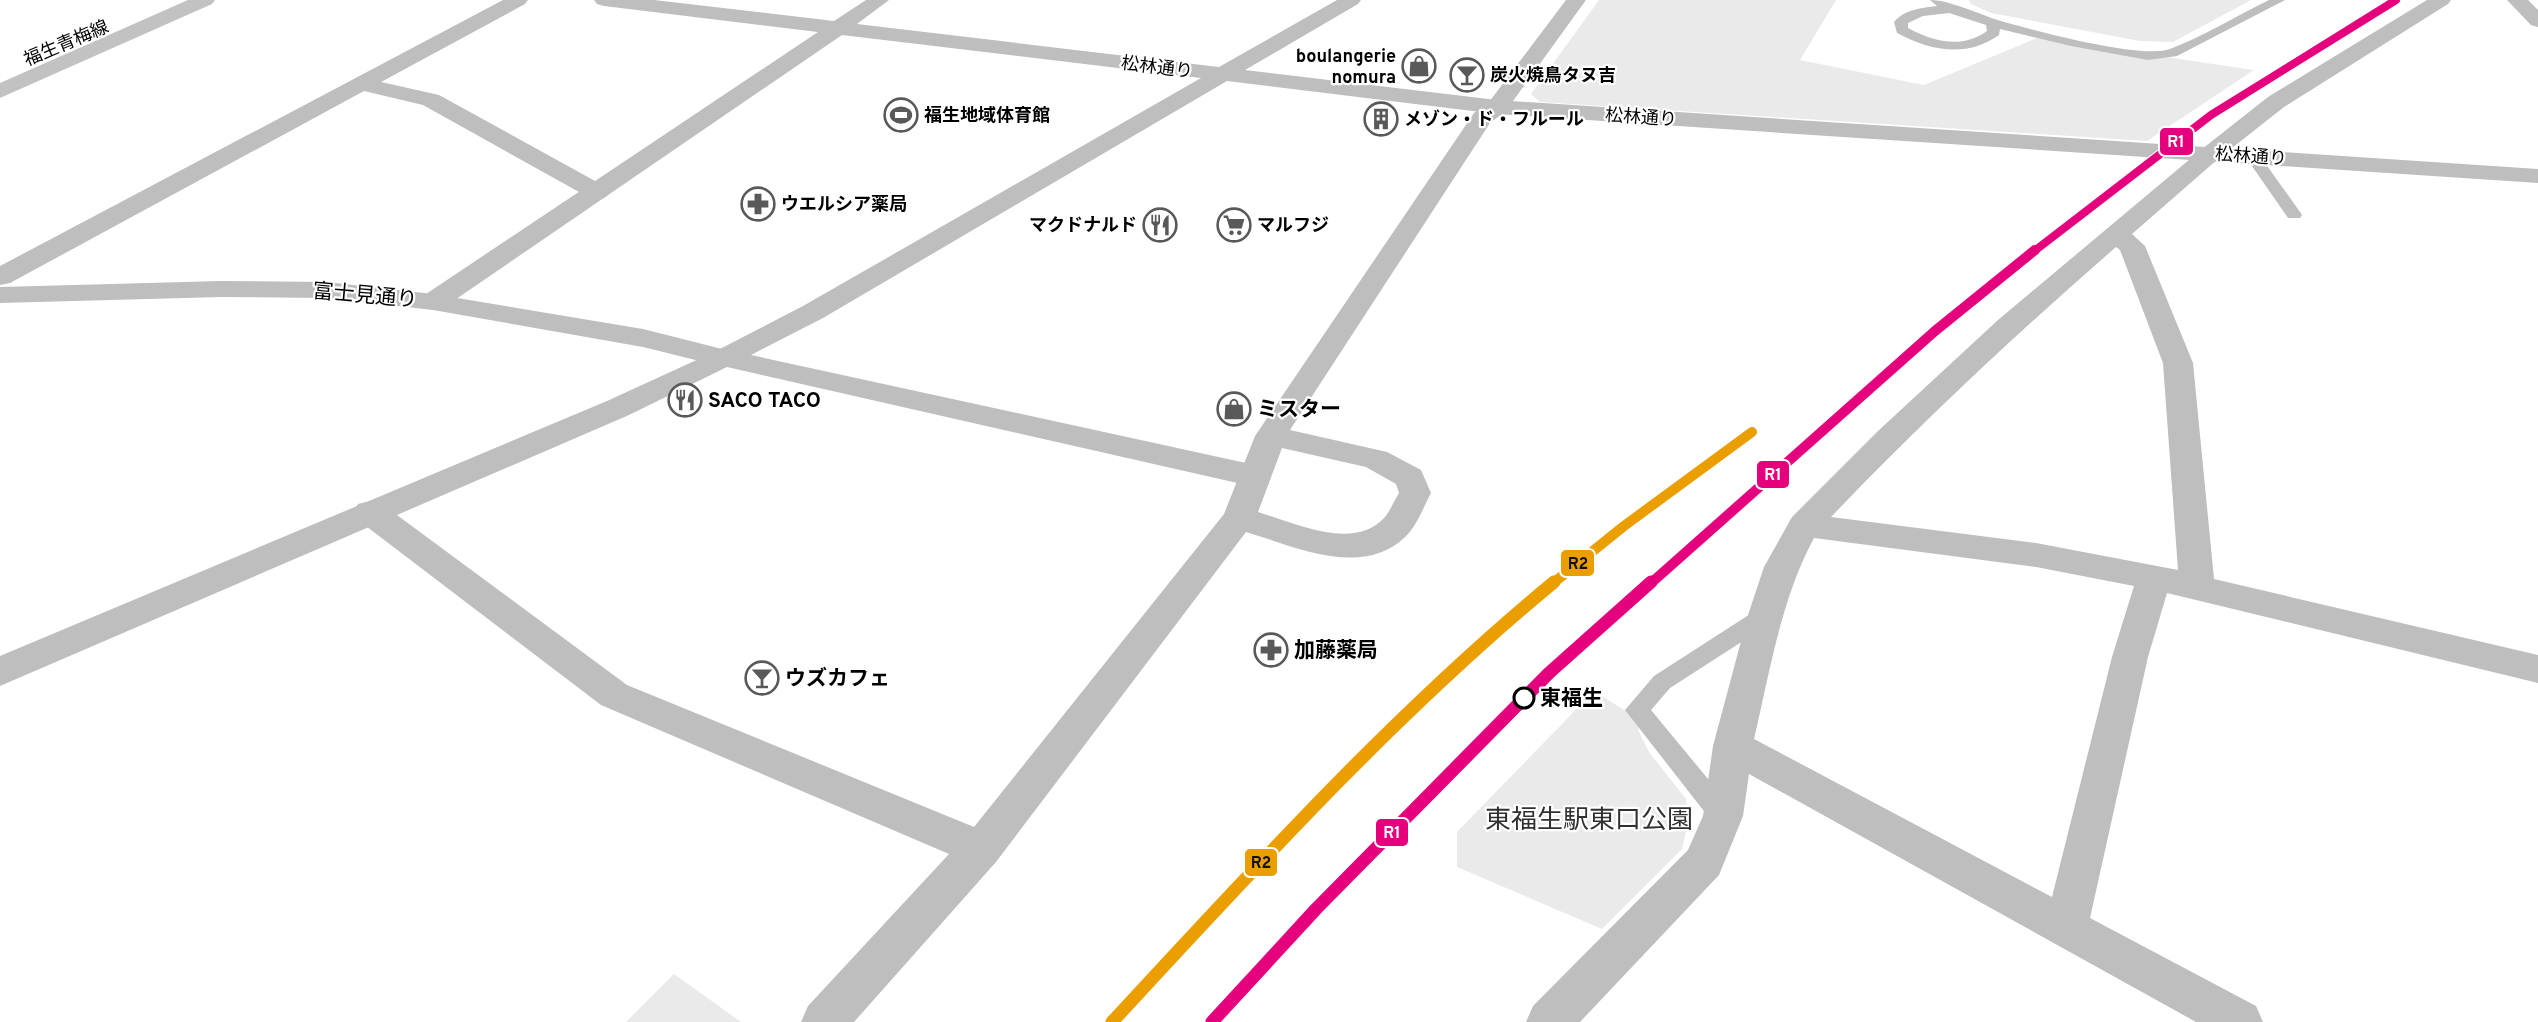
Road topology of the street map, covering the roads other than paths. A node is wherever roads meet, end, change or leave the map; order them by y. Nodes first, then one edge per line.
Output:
1 (164, 0) edge
2 (205, 0) edge
3 (518, 0) edge
4 (604, 0) edge
5 (879, 0) edge
6 (1351, 0) edge
7 (1576, 0) edge
8 (1936, 0) edge
9 (2279, 0) edge
10 (2441, 0) edge
11 (2517, 0) edge
12 (1950, 9) junction
13 (2538, 21) edge
14 (1992, 23) junction
15 (836, 28) junction
16 (0, 71) edge
17 (1223, 75) junction
18 (362, 84) junction
19 (0, 91) edge
20 (1497, 106) junction
21 (2210, 154) junction
22 (2253, 156) junction
23 (2538, 176) edge
24 (597, 192) junction
25 (2294, 215) dead end
26 (2114, 234) junction
27 (0, 277) edge
28 (0, 295) edge
29 (433, 302) junction
30 (724, 358) junction
31 (1271, 436) junction
32 (1255, 476) junction
33 (370, 512) junction
34 (1239, 518) junction
35 (1804, 525) junction
36 (2154, 577) junction
37 (2197, 587) junction
38 (1766, 615) junction
39 (2538, 669) edge
40 (0, 672) edge
41 (1732, 746) junction
42 (1723, 816) junction
43 (981, 849) junction
44 (2066, 927) junction
45 (824, 1022) edge
46 (1549, 1022) edge
47 (2240, 1022) edge

1 - 16 main road, 福生青梅線
2 - 19 main road
3 - 18 street
4 - 15 street, 松林通り
5 - 15 street
6 - 17 street
7 - 20 street
8 - 12 lane
9 - 14 lane
10 - 21 street
11 - 13 street
12 - 14 lane
12 - 14 lane
15 - 17 street, 松林通り
15 - 24 street
17 - 20 street, 松林通り
17 - 30 street
18 - 24 street
18 - 27 street
20 - 21 street, 松林通り
20 - 31 street
21 - 22 street, 松林通り
21 - 26 street
22 - 23 street, 松林通り
22 - 25 lane
24 - 29 street
26 - 35 street
26 - 37 street
28 - 29 street, 富士見通り
29 - 30 street, 富士見通り
30 - 32 street, 富士見通り
30 - 33 street
31 - 32 street
31 - 34 street
32 - 34 street
33 - 40 street
33 - 43 street
34 - 43 street
35 - 36 street
35 - 38 street
36 - 37 street
36 - 44 street
37 - 39 street
38 - 41 street
38 - 42 lane
41 - 42 street
41 - 44 street
42 - 46 street
43 - 45 street
44 - 47 street

